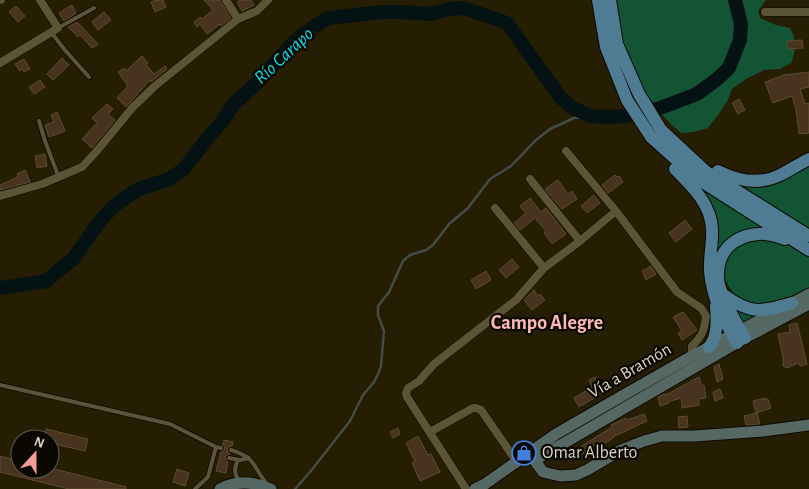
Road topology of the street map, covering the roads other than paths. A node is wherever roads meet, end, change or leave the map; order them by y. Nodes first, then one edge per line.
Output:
1 (40, 0) edge
2 (226, 0) edge
3 (268, 0) edge
4 (598, 0) edge
5 (610, 0) edge
6 (94, 8) dead end
7 (764, 12) dead end
8 (809, 12) edge
9 (238, 19) junction
10 (54, 30) junction
11 (0, 64) edge
12 (89, 77) dead end
13 (633, 97) junction
14 (39, 121) dead end
15 (656, 133) junction
16 (566, 151) dead end
17 (809, 159) edge
18 (58, 178) junction
19 (530, 179) dead end
20 (0, 196) edge
21 (495, 208) dead end
22 (616, 211) junction
23 (809, 236) edge
24 (580, 241) junction
25 (809, 251) edge
26 (544, 268) junction
27 (809, 294) edge
28 (719, 296) junction
29 (792, 303) junction
30 (809, 304) edge
31 (738, 336) junction
32 (709, 348) junction
33 (692, 356) junction
34 (0, 385) edge
35 (809, 425) edge
36 (430, 432) junction
37 (216, 447) junction
38 (222, 448) dead end
39 (231, 450) dead end
40 (214, 456) junction
41 (220, 457) dead end
42 (532, 457) junction
43 (229, 458) dead end
44 (249, 458) junction
45 (238, 460) junction
46 (517, 462) junction
47 (242, 483) junction
48 (195, 489) edge
49 (220, 489) edge
50 (271, 489) edge
51 (466, 489) edge
52 (475, 489) edge

1 - 10 street
2 - 9 street
3 - 9 street
4 - 13 main road
5 - 13 main road
6 - 10 lane
7 - 8 street
9 - 18 street
10 - 11 street
10 - 12 lane
13 - 15 main road
14 - 18 lane
15 - 17 main road
15 - 23 main road
15 - 25 main road
15 - 28 main road
16 - 22 street
18 - 20 street
19 - 24 street
21 - 26 street
22 - 24 street
22 - 33 street
24 - 26 street
25 - 28 main road
26 - 36 street
27 - 29 main road, Vía a Bramón
28 - 29 main road
28 - 31 main road
28 - 32 main road
29 - 31 main road, Vía a Bramón
30 - 31 main road, Vía a Bramón
31 - 32 main road, Vía a Bramón
31 - 42 main road, Vía a Bramón
32 - 33 main road, Vía a Bramón
33 - 42 main road, Vía a Bramón
34 - 37 lane
35 - 42 main road
36 - 46 street
36 - 51 street
37 - 38 lane
37 - 40 lane
39 - 44 lane
40 - 41 lane
40 - 48 lane
42 - 46 main road, Vía a Bramón
43 - 45 lane
44 - 45 lane
44 - 50 lane
45 - 47 lane
46 - 52 main road, Vía a Bramón
47 - 49 main road
47 - 50 main road

